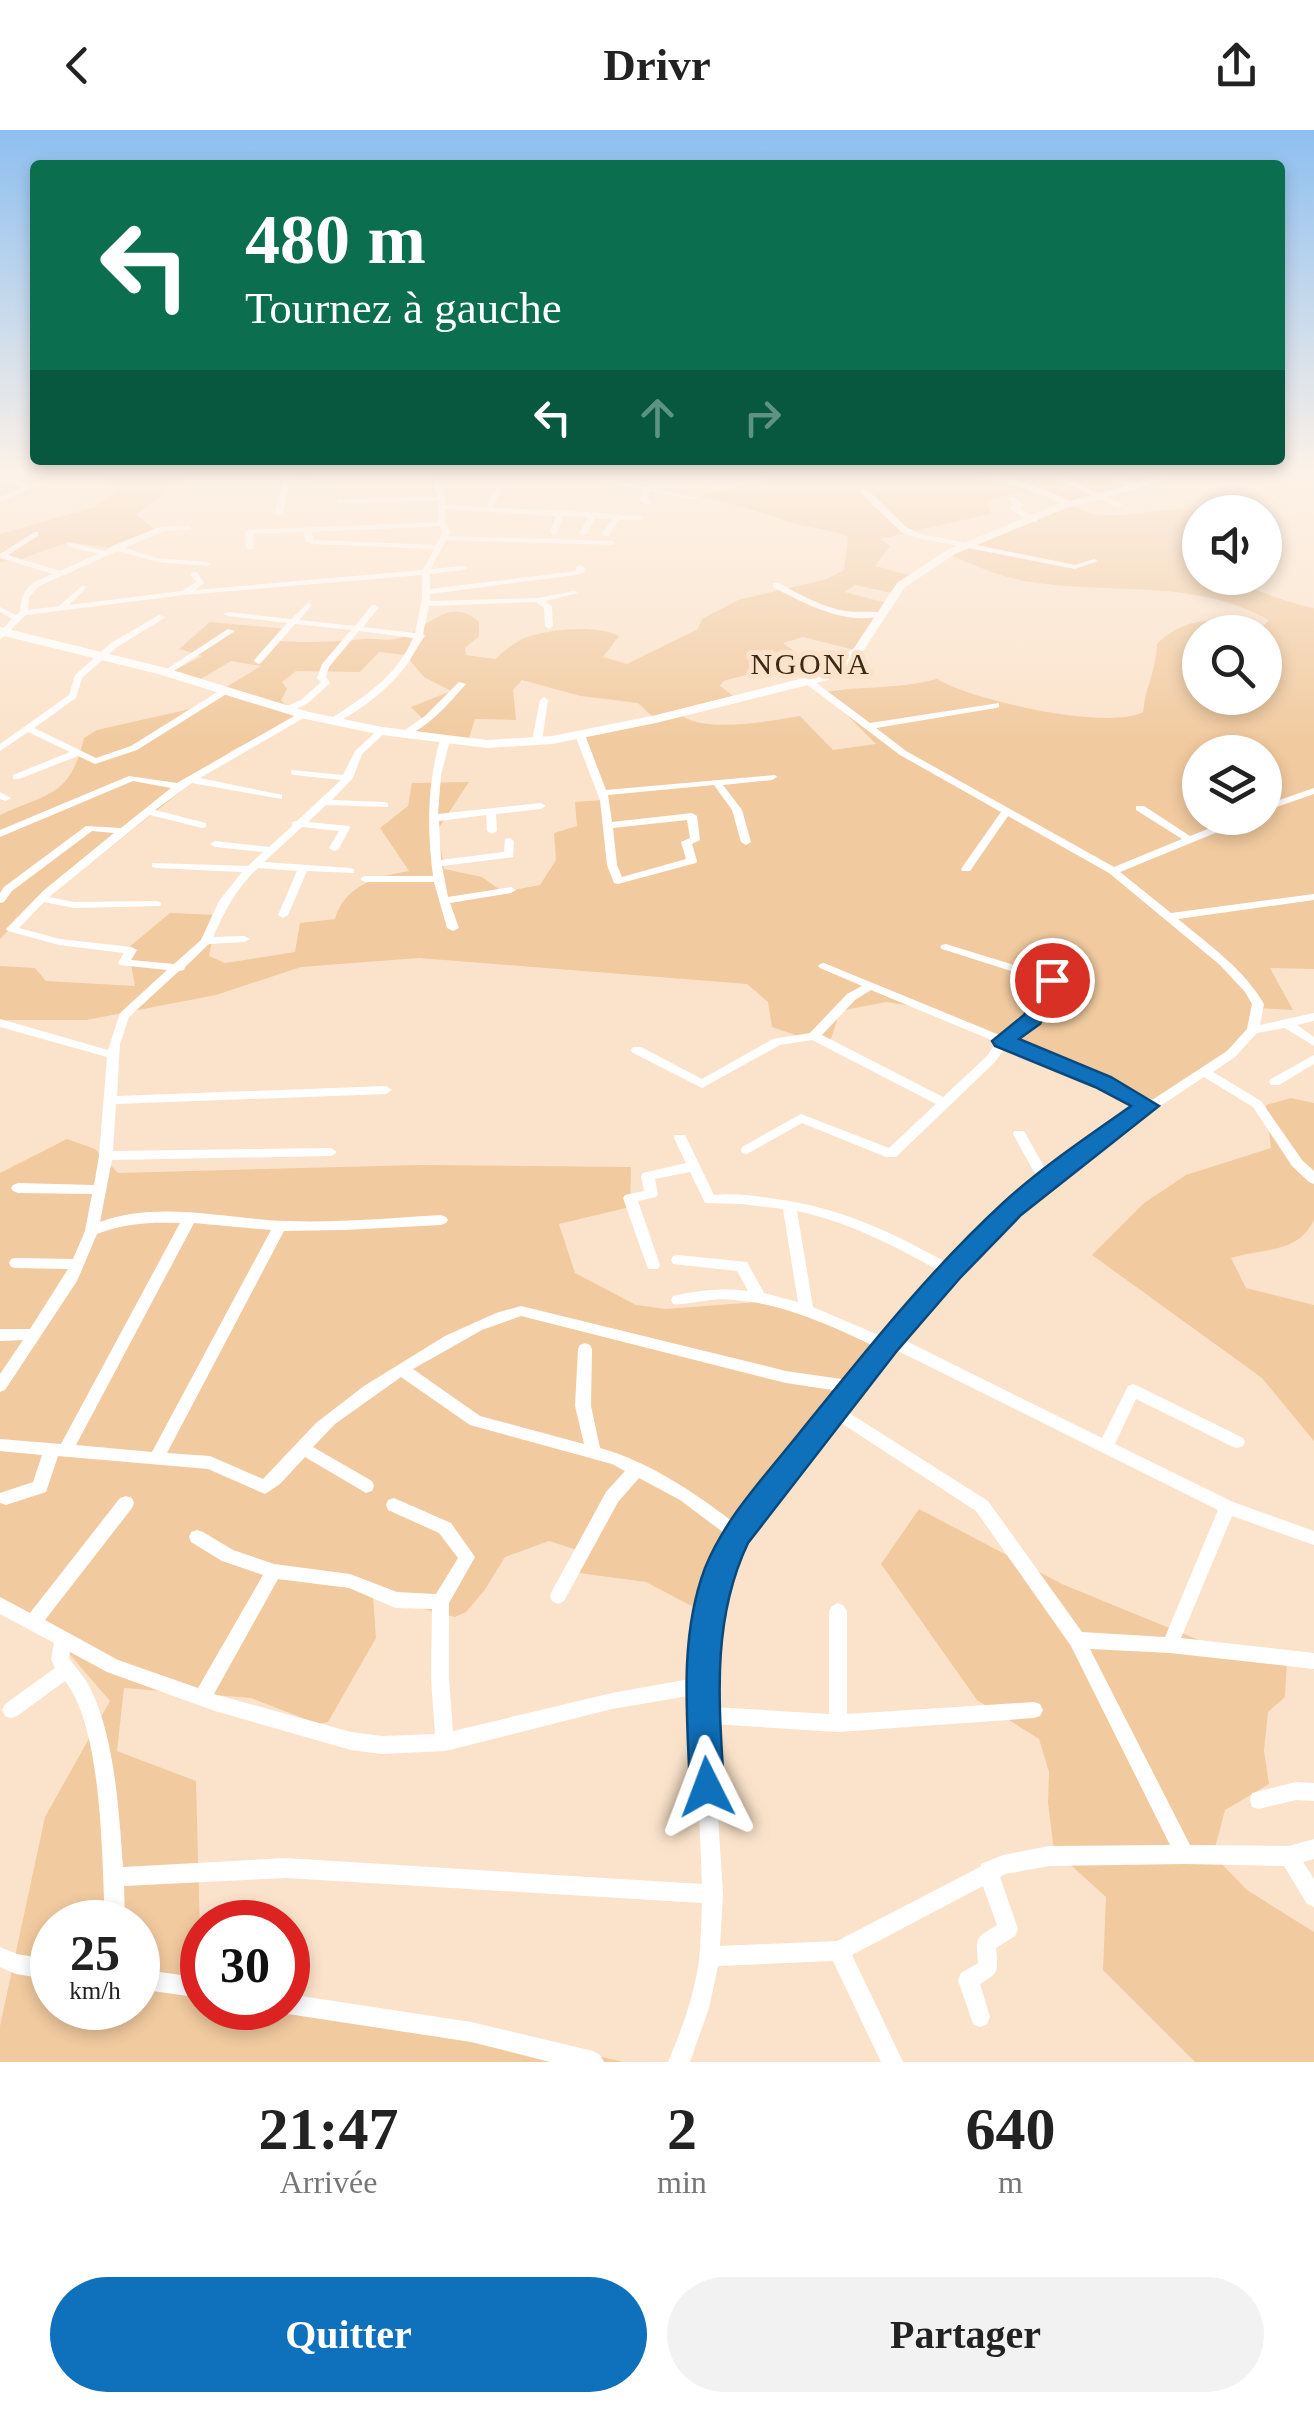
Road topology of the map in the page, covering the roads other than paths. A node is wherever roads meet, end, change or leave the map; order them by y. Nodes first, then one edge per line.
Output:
1 (23, 562) edge
2 (83, 562) edge
3 (185, 562) edge
4 (431, 562) edge
5 (938, 562) edge
6 (1049, 562) edge
7 (1090, 562) edge
8 (208, 564) dead end
9 (580, 566) dead end
10 (463, 568) dead end
11 (426, 572) junction
12 (60, 573) junction
13 (194, 574) dead end
14 (776, 585) dead end
15 (83, 587) dead end
16 (427, 592) junction
17 (574, 592) dead end
18 (184, 593) junction
19 (538, 600) junction
20 (426, 604) junction
21 (308, 605) dead end
22 (61, 607) junction
23 (375, 607) dead end
24 (0, 609) edge
25 (228, 614) dead end
26 (882, 614) junction
27 (21, 616) junction
28 (162, 617) dead end
29 (294, 620) junction
30 (549, 626) dead end
31 (358, 628) junction
32 (231, 631) dead end
33 (1, 633) edge
34 (421, 636) junction
35 (104, 656) junction
36 (258, 661) dead end
37 (166, 672) junction
38 (808, 681) junction
39 (462, 684) dead end
40 (225, 691) junction
41 (544, 700) dead end
42 (996, 705) dead end
43 (288, 709) junction
44 (304, 714) junction
45 (334, 721) junction
46 (870, 726) junction
47 (28, 729) junction
48 (382, 732) junction
49 (404, 734) junction
50 (580, 736) junction
51 (444, 740) junction
52 (537, 741) junction
53 (0, 748) edge
54 (78, 752) junction
55 (294, 772) dead end
56 (772, 777) dead end
57 (16, 778) dead end
58 (348, 778) junction
59 (716, 782) junction
60 (184, 783) junction
61 (1314, 792) edge
62 (603, 793) junction
63 (279, 797) dead end
64 (322, 802) junction
65 (1282, 802) edge
66 (384, 806) dead end
67 (541, 806) dead end
68 (1140, 808) dead end
69 (1007, 810) junction
70 (147, 811) junction
71 (490, 812) junction
72 (434, 818) junction
73 (296, 824) junction
74 (202, 825) dead end
75 (610, 825) junction
76 (492, 830) dead end
77 (124, 831) junction
78 (0, 834) edge
79 (1202, 835) edge
80 (1190, 840) junction
81 (509, 841) dead end
82 (746, 842) dead end
83 (214, 844) dead end
84 (334, 848) dead end
85 (270, 850) junction
86 (439, 863) junction
87 (156, 865) dead end
88 (252, 867) junction
89 (303, 868) junction
90 (966, 869) dead end
91 (350, 870) dead end
92 (1113, 871) junction
93 (365, 879) dead end
94 (439, 879) junction
95 (511, 890) dead end
96 (1314, 897) edge
97 (44, 899) junction
98 (0, 900) edge
99 (447, 900) junction
100 (156, 904) dead end
101 (283, 915) dead end
102 (1169, 917) junction
103 (454, 928) dead end
104 (244, 939) dead end
105 (206, 941) junction
106 (946, 948) dead end
107 (824, 966) dead end
108 (180, 968) junction
109 (872, 985) junction
110 (1314, 1017) edge
111 (0, 1023) edge
112 (1287, 1024) junction
113 (1253, 1030) junction
114 (814, 1036) junction
115 (1003, 1041) junction
116 (1314, 1042) edge
117 (637, 1050) dead end
118 (113, 1055) junction
119 (1314, 1058) edge
120 (1204, 1072) junction
121 (1275, 1082) dead end
122 (386, 1090) dead end
123 (110, 1100) junction
124 (944, 1102) junction
125 (1148, 1106) junction
126 (1019, 1134) dead end
127 (680, 1138) dead end
128 (748, 1150) dead end
129 (331, 1152) dead end
130 (106, 1156) junction
131 (695, 1166) junction
132 (1314, 1179) edge
133 (1046, 1180) junction
134 (18, 1188) dead end
135 (99, 1190) junction
136 (789, 1205) junction
137 (441, 1220) dead end
138 (188, 1221) junction
139 (280, 1226) junction
140 (92, 1230) junction
141 (678, 1260) dead end
142 (16, 1262) dead end
143 (77, 1264) junction
144 (653, 1265) dead end
145 (951, 1271) junction
146 (758, 1296) junction
147 (678, 1300) dead end
148 (806, 1310) junction
149 (36, 1334) junction
150 (0, 1335) edge
151 (888, 1342) junction
152 (585, 1349) dead end
153 (403, 1370) junction
154 (0, 1386) edge
155 (852, 1387) junction
156 (834, 1411) junction
157 (1237, 1442) dead end
158 (0, 1445) edge
159 (1106, 1446) junction
160 (302, 1448) junction
161 (59, 1450) junction
162 (593, 1451) junction
163 (157, 1458) junction
164 (636, 1470) junction
165 (366, 1486) dead end
166 (6, 1498) dead end
167 (126, 1503) dead end
168 (394, 1505) dead end
169 (1227, 1506) junction
170 (737, 1534) junction
171 (198, 1537) dead end
172 (1314, 1538) edge
173 (274, 1571) junction
174 (558, 1596) dead end
175 (441, 1602) junction
176 (0, 1605) edge
177 (838, 1611) dead end
178 (33, 1622) junction
179 (64, 1639) junction
180 (1076, 1640) junction
181 (1170, 1645) junction
182 (1314, 1661) edge
183 (65, 1671) junction
184 (702, 1685) junction
185 (202, 1698) junction
186 (11, 1710) dead end
187 (1034, 1710) dead end
188 (704, 1716) junction
189 (838, 1723) junction
190 (446, 1742) junction
191 (1314, 1792) edge
192 (1259, 1800) dead end
193 (1314, 1849) edge
194 (1184, 1854) junction
195 (1289, 1856) junction
196 (988, 1872) junction
197 (114, 1877) junction
198 (713, 1894) junction
199 (1314, 1896) edge
200 (114, 1900) edge
201 (839, 1951) junction
202 (710, 1956) junction
203 (0, 1957) edge
204 (30, 1966) edge
205 (310, 2007) edge
206 (980, 2016) dead end
207 (593, 2062) edge
208 (679, 2062) edge
209 (892, 2062) edge

1 - 12 street
2 - 12 street
3 - 8 street
4 - 11 street
5 - 26 street
6 - 7 street
9 - 16 street
10 - 11 street
11 - 16 street
11 - 18 street
12 - 27 street
13 - 18 street
14 - 26 street
15 - 22 street
16 - 20 street
17 - 19 street
18 - 22 street
19 - 20 street
19 - 30 street
20 - 34 street
21 - 29 street
22 - 27 street
23 - 31 street
24 - 27 street
25 - 29 street
26 - 38 street
27 - 33 street
28 - 35 street
29 - 31 street
29 - 36 street
31 - 34 street
31 - 43 street
32 - 37 street
33 - 35 street
34 - 45 street
35 - 37 street
35 - 47 street
37 - 40 street
38 - 46 street
38 - 50 street
39 - 49 street
40 - 43 street
40 - 54 street
41 - 52 street
42 - 46 street
43 - 44 street
44 - 45 street
44 - 60 street
45 - 48 street
46 - 69 street
47 - 53 street
47 - 54 street
48 - 49 street
48 - 58 street
49 - 51 street
50 - 52 street
50 - 62 street
51 - 52 street
51 - 72 street
54 - 57 street
55 - 58 street
56 - 59 street
58 - 64 street
59 - 62 street
59 - 82 street
60 - 63 street
60 - 70 street
60 - 78 street
61 - 65 street
62 - 75 street
64 - 66 street
64 - 73 street
67 - 71 street
68 - 80 street
69 - 90 street
69 - 92 street
70 - 74 street
70 - 77 street
71 - 72 street
71 - 76 street
72 - 86 street
73 - 84 street
73 - 85 street
75 - 75 street
77 - 97 street
77 - 98 street
79 - 80 street
80 - 92 street
81 - 86 street
83 - 85 street
85 - 88 street
86 - 94 street
87 - 88 street
88 - 89 street
88 - 105 street
89 - 91 street
89 - 101 street
92 - 102 street
93 - 94 street
94 - 99 street
95 - 99 street
96 - 102 street
97 - 100 street
97 - 108 street
99 - 103 street
102 - 113 street
104 - 105 street
105 - 108 street
106 - 115 street
107 - 109 street
108 - 118 street
109 - 114 street
109 - 115 street
110 - 112 street
111 - 118 street
112 - 113 street
112 - 116 street
113 - 120 street
114 - 117 street
114 - 124 street
115 - 124 street
115 - 125 street
118 - 123 street
119 - 121 street
120 - 125 street
120 - 132 street
122 - 123 street
123 - 130 street
124 - 128 street
125 - 133 street
126 - 133 street
127 - 131 street
129 - 130 street
130 - 135 street
131 - 136 street
131 - 144 street
133 - 145 street
134 - 135 street
135 - 140 street
136 - 145 street
136 - 148 street
137 - 139 street
138 - 139 street
138 - 140 street
138 - 161 street
139 - 163 street
140 - 143 street
141 - 146 street
142 - 143 street
143 - 149 street
145 - 151 street
146 - 147 street
146 - 148 street
148 - 151 street
149 - 150 street
149 - 154 street
151 - 155 street
151 - 159 street
152 - 162 street
153 - 155 street
153 - 160 street
153 - 162 street
155 - 156 street
156 - 170 street
156 - 180 street
157 - 159 street
158 - 161 street
159 - 169 street
160 - 163 street
160 - 165 street
161 - 163 street
161 - 166 street
162 - 164 street
164 - 170 street
164 - 174 street
167 - 178 street
168 - 175 street
169 - 172 street
169 - 181 street
170 - 184 street
171 - 173 street
173 - 175 street
173 - 185 street
175 - 190 street
176 - 178 street
177 - 189 street
178 - 179 street
179 - 183 street
179 - 185 street
180 - 181 street
180 - 194 street
181 - 182 street
183 - 186 street
183 - 197 street
184 - 188 street
184 - 190 street
185 - 190 street
187 - 189 street
188 - 189 street
188 - 198 street
191 - 192 street
193 - 195 street
194 - 195 street
194 - 196 street
195 - 199 street
196 - 201 street
196 - 206 street
197 - 198 street
197 - 200 street
198 - 202 street
201 - 202 street
201 - 209 street
202 - 208 street
203 - 204 street
205 - 207 street

